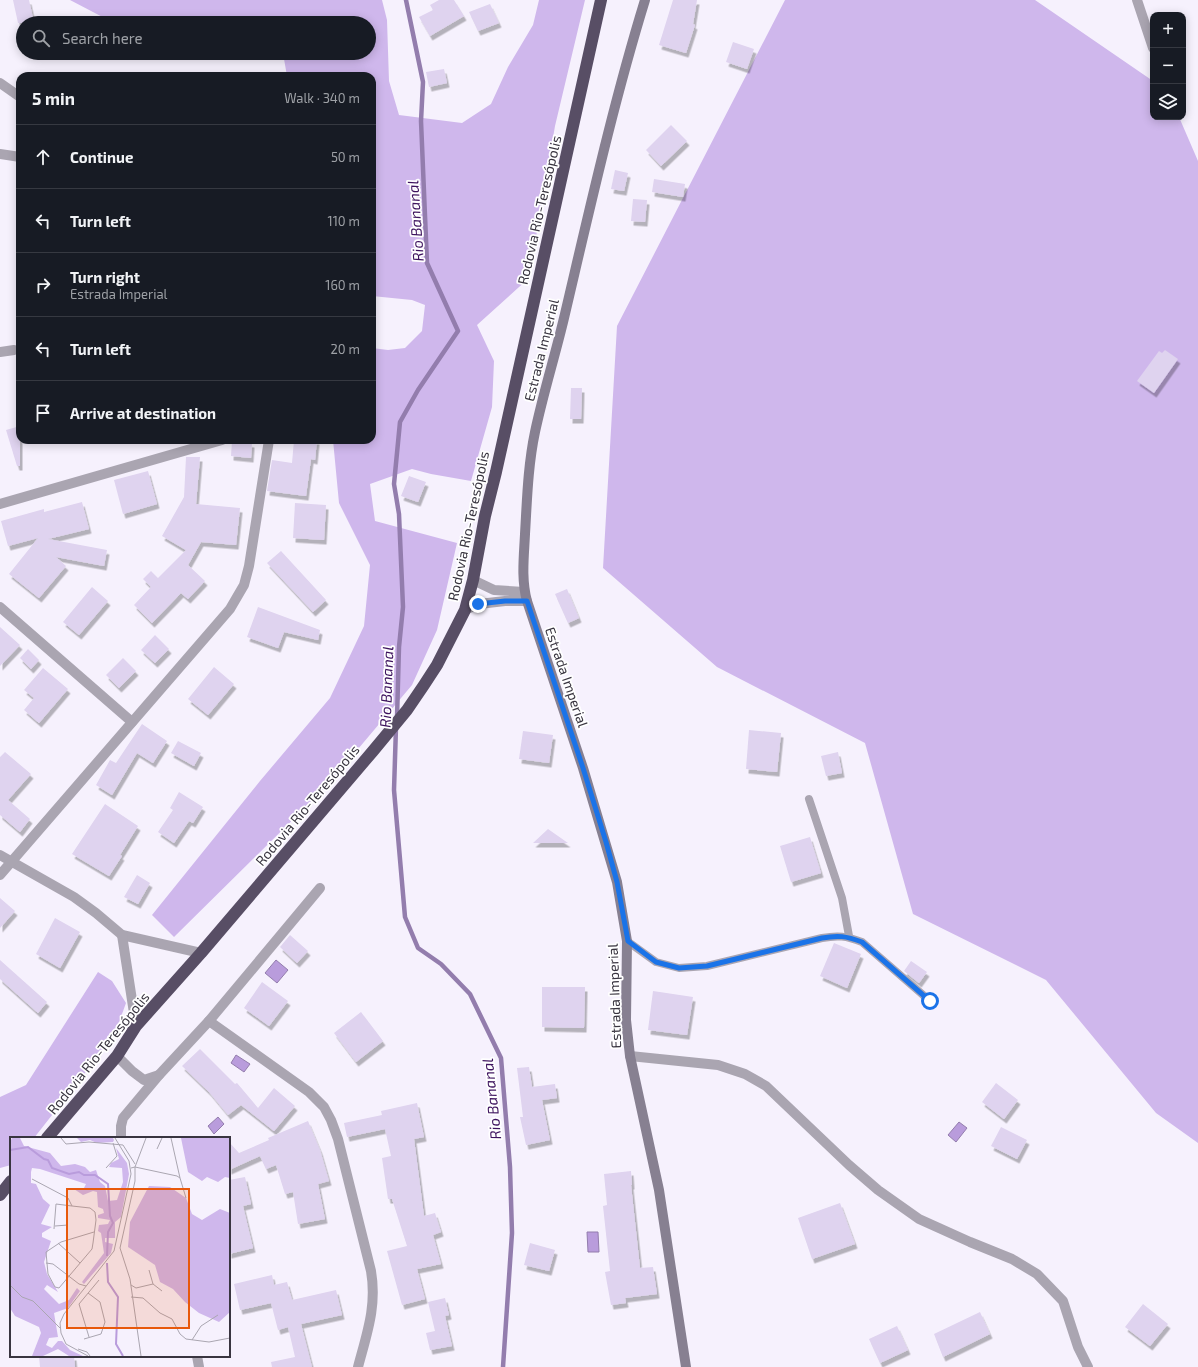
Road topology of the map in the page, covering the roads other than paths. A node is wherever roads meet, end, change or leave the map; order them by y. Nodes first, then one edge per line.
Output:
1 (601, 0) edge
2 (645, 0) edge
3 (1138, 0) edge
4 (1150, 38) edge
5 (0, 83) edge
6 (16, 94) edge
7 (0, 154) edge
8 (16, 156) edge
9 (14, 350) dead end
10 (0, 352) edge
11 (208, 444) edge
12 (268, 444) edge
13 (0, 504) edge
14 (473, 580) junction
15 (526, 597) junction
16 (0, 607) edge
17 (465, 610) junction
18 (132, 722) junction
19 (809, 799) dead end
20 (0, 855) edge
21 (11, 862) junction
22 (0, 875) edge
23 (320, 888) dead end
24 (122, 935) junction
25 (849, 936) junction
26 (628, 941) junction
27 (201, 953) junction
28 (930, 1001) dead end
29 (209, 1021) junction
30 (136, 1026) junction
31 (117, 1056) junction
32 (630, 1056) junction
33 (159, 1075) junction
34 (48, 1137) edge
35 (121, 1137) edge
36 (10, 1182) edge
37 (0, 1195) edge
38 (197, 1357) edge
39 (199, 1367) edge
40 (358, 1367) edge
41 (686, 1367) edge
42 (1088, 1367) edge

1 - 14 highway, Rodovia Rio-Teresópolis
2 - 15 street, Estrada Imperial
3 - 4 street
5 - 6 street
7 - 8 street
9 - 10 street
11 - 13 street
12 - 18 street
14 - 15 street
14 - 17 highway, Rodovia Rio-Teresópolis
15 - 17 street
15 - 26 street, Estrada Imperial
16 - 18 street
17 - 27 highway, Rodovia Rio-Teresópolis
18 - 21 street
19 - 25 lane
20 - 21 street
21 - 22 street
21 - 24 street
23 - 29 street
24 - 27 street
24 - 30 street
25 - 26 lane
25 - 28 lane
26 - 32 street, Estrada Imperial
27 - 30 highway, Rodovia Rio-Teresópolis
29 - 33 street
29 - 40 street
30 - 31 highway, Rodovia Rio-Teresópolis
31 - 33 street
31 - 34 highway, Rodovia Rio-Teresópolis
32 - 41 street, Estrada Imperial
32 - 42 street
33 - 35 street
36 - 37 highway
38 - 39 street

